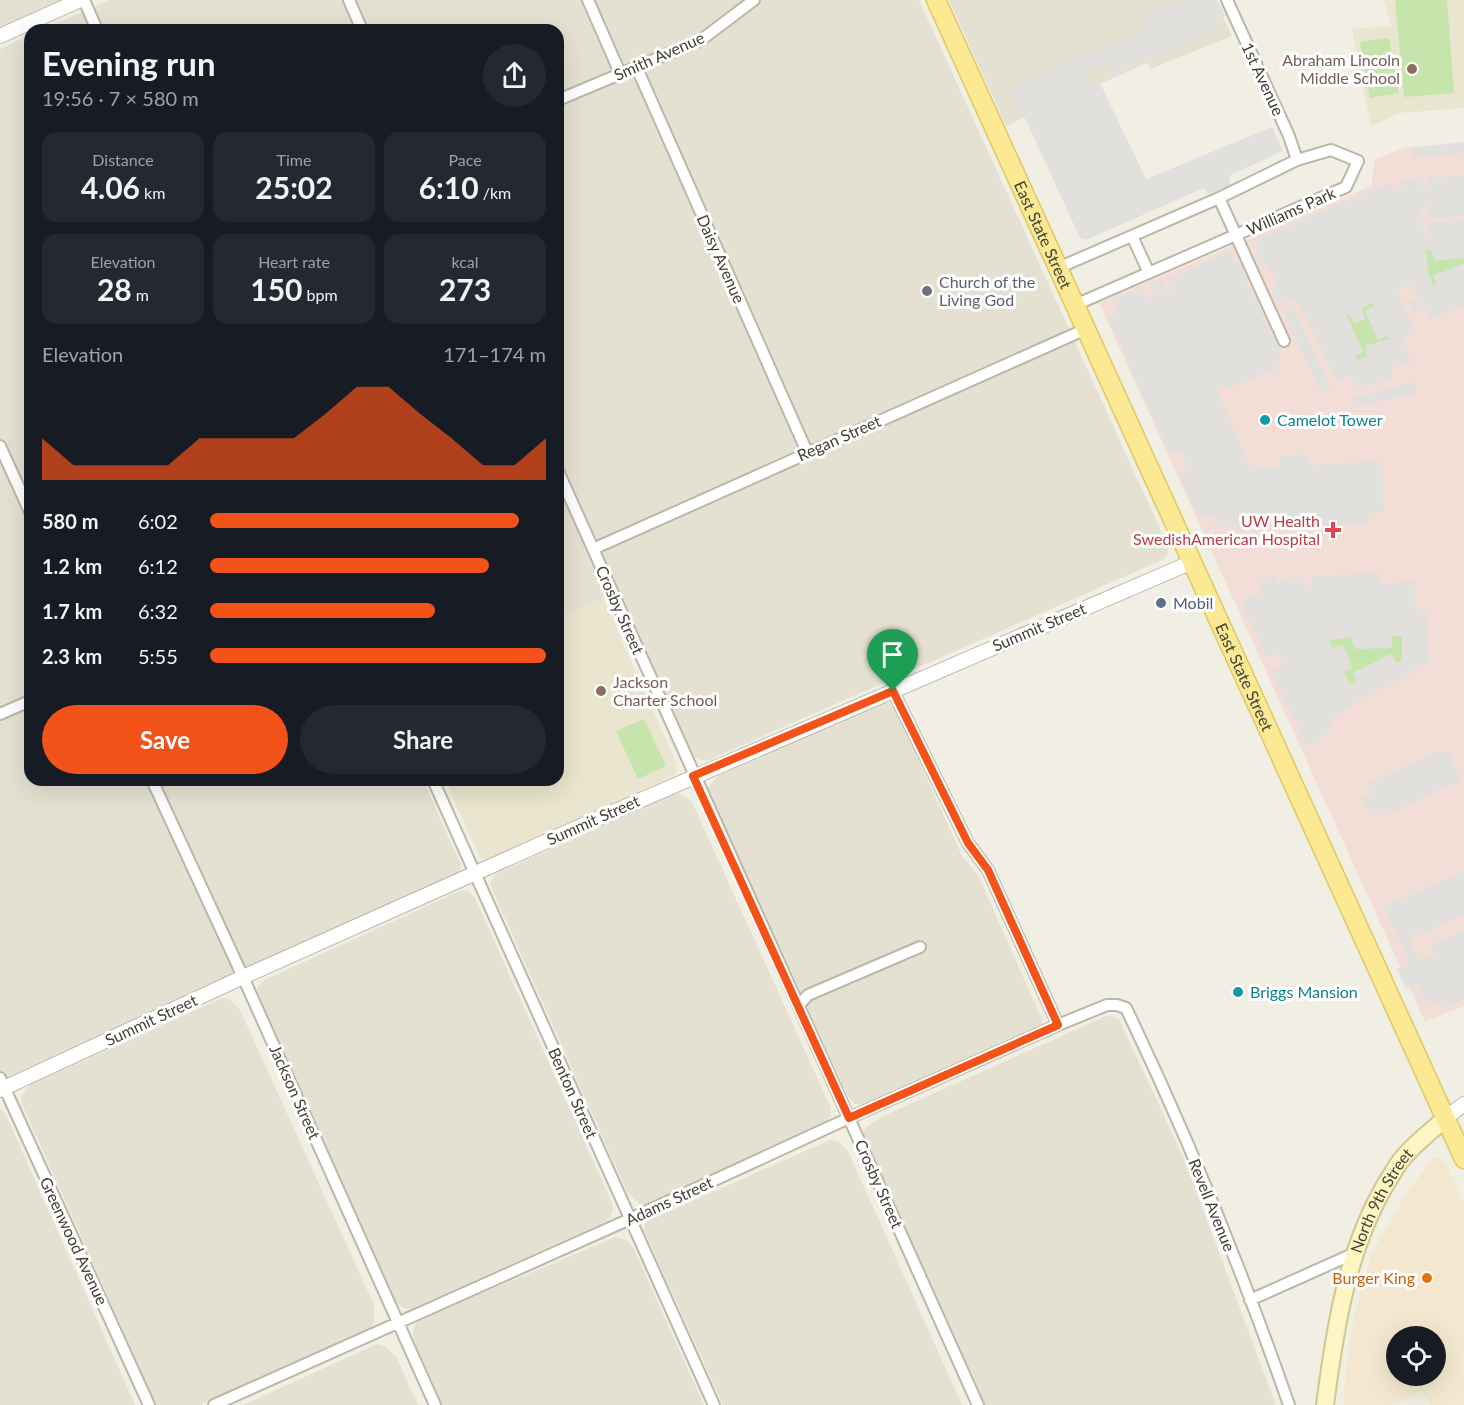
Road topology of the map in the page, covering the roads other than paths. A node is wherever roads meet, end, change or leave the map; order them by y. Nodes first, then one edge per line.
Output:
1 (82, 0) edge
2 (348, 0) edge
3 (588, 0) edge
4 (754, 0) edge
5 (936, 0) edge
6 (1227, 0) edge
7 (27, 24) edge
8 (94, 24) edge
9 (359, 24) edge
10 (24, 25) edge
11 (0, 36) edge
12 (636, 66) junction
13 (620, 73) junction
14 (564, 97) edge
15 (1297, 160) junction
16 (1219, 198) junction
17 (1132, 236) junction
18 (1236, 236) junction
19 (1058, 268) junction
20 (1149, 273) junction
21 (1075, 305) junction
22 (1086, 329) junction
23 (1284, 341) dead end
24 (0, 446) edge
25 (807, 452) junction
26 (564, 484) edge
27 (24, 499) edge
28 (593, 549) junction
29 (1192, 562) junction
30 (893, 691) junction
31 (24, 704) edge
32 (0, 714) edge
33 (693, 776) junction
34 (155, 786) edge
35 (437, 786) edge
36 (475, 873) junction
37 (920, 947) dead end
38 (243, 977) junction
39 (800, 1005) junction
40 (1126, 1008) joint
41 (1058, 1025) junction
42 (1, 1085) edge
43 (1464, 1104) edge
44 (849, 1118) junction
45 (1446, 1118) junction
46 (1464, 1159) edge
47 (630, 1219) junction
48 (1355, 1253) junction
49 (1250, 1300) junction
50 (398, 1323) junction
51 (149, 1405) edge
52 (214, 1405) edge
53 (435, 1405) edge
54 (714, 1405) edge
55 (978, 1405) edge
56 (1290, 1405) edge
57 (1325, 1405) edge

1 - 7 street
1 - 8 street
2 - 9 street
3 - 13 street
4 - 12 street, Smith Avenue
5 - 19 main road, East State Street
6 - 15 street, 1st Avenue
10 - 11 street
12 - 13 street, Smith Avenue
12 - 25 street, Daisy Avenue
13 - 14 street, Smith Avenue
15 - 16 street, Williams Park
15 - 18 street, Williams Park
16 - 17 street, Williams Park
16 - 18 street
17 - 19 street, Williams Park
17 - 20 street
18 - 20 street, Williams Park
18 - 23 street
19 - 21 main road, East State Street
20 - 21 street, Williams Park
21 - 22 main road, East State Street
22 - 25 street, Regan Street
22 - 29 main road, East State Street
24 - 27 street
25 - 28 street, Regan Street
26 - 28 street, Crosby Street
28 - 33 street, Crosby Street
29 - 30 street, Summit Street
29 - 45 main road, East State Street
30 - 33 street, Summit Street
30 - 41 street
31 - 32 street
33 - 36 street, Summit Street
33 - 39 street, Crosby Street
34 - 38 street, Jackson Street
35 - 36 street, Benton Street
36 - 38 street, Summit Street
36 - 47 street, Benton Street
37 - 39 street
38 - 42 street, Summit Street
38 - 50 street, Jackson Street
39 - 44 street, Crosby Street
40 - 41 street, Adams Street
40 - 49 street, Revell Avenue
41 - 44 street, Adams Street
42 - 51 street, Greenwood Avenue
43 - 45 street
44 - 47 street, Adams Street
44 - 55 street, Crosby Street
45 - 46 main road, East State Street
45 - 48 main road, North 9th Street
47 - 50 street, Adams Street
47 - 54 street, Benton Street
48 - 49 street
48 - 57 main road, North 9th Street
49 - 56 street, Revell Avenue
50 - 52 street, Adams Street
50 - 53 street, Jackson Street

